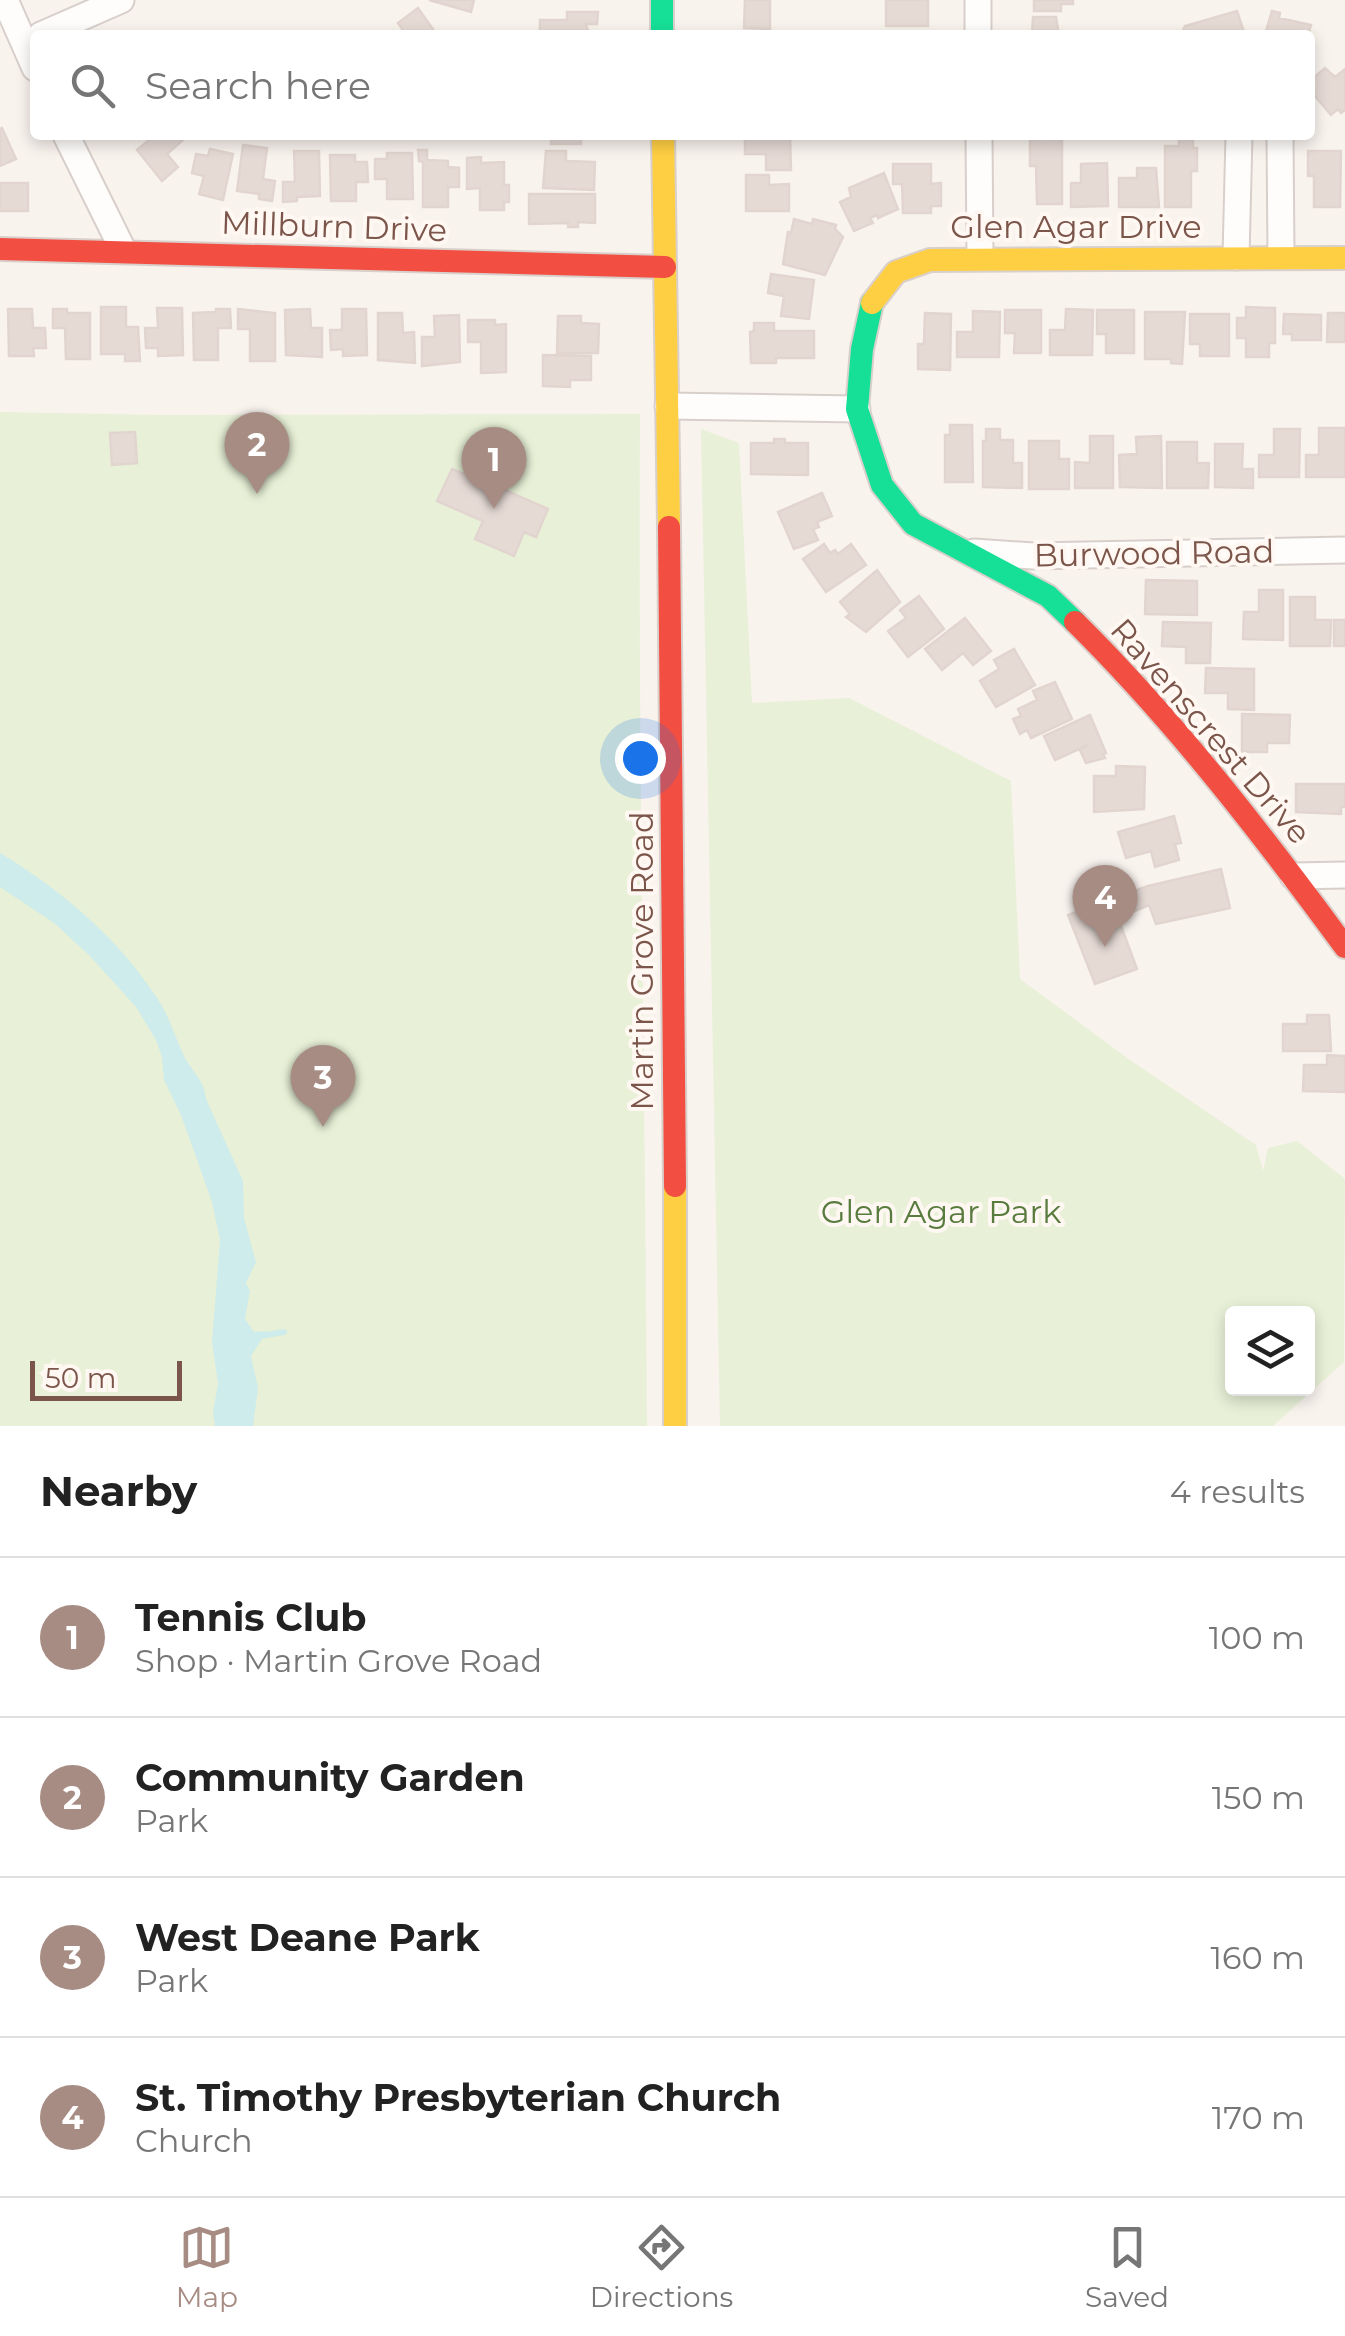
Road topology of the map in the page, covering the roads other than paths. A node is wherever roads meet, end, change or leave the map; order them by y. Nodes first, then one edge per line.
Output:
1 (5, 0) edge
2 (121, 0) edge
3 (662, 0) edge
4 (978, 0) edge
5 (54, 30) edge
6 (662, 30) edge
7 (978, 30) edge
8 (30, 34) edge
9 (68, 140) edge
10 (663, 140) edge
11 (979, 140) edge
12 (1239, 140) edge
13 (1280, 140) edge
14 (0, 250) edge
15 (123, 250) junction
16 (1281, 256) junction
17 (980, 257) junction
18 (1236, 257) junction
19 (1345, 258) edge
20 (665, 267) junction
21 (668, 406) junction
22 (857, 409) junction
23 (1345, 550) edge
24 (964, 551) junction
25 (1345, 875) edge
26 (1293, 876) junction
27 (1345, 947) edge
28 (675, 1426) edge

1 - 8 street
2 - 5 street
3 - 6 street
4 - 7 street
9 - 15 street
10 - 20 street, Martin Grove Road
11 - 17 street
12 - 18 street
13 - 16 street
14 - 15 street, Millburn Drive
15 - 20 street, Millburn Drive
16 - 18 street, Glen Agar Drive
16 - 19 street, Glen Agar Drive
17 - 18 street, Glen Agar Drive
17 - 22 street, Glen Agar Drive
20 - 21 street, Martin Grove Road
21 - 22 street
21 - 28 street, Martin Grove Road
22 - 24 street, Ravenscrest Drive
23 - 24 street, Burwood Road
24 - 26 street, Ravenscrest Drive
25 - 26 street
26 - 27 street, Ravenscrest Drive

